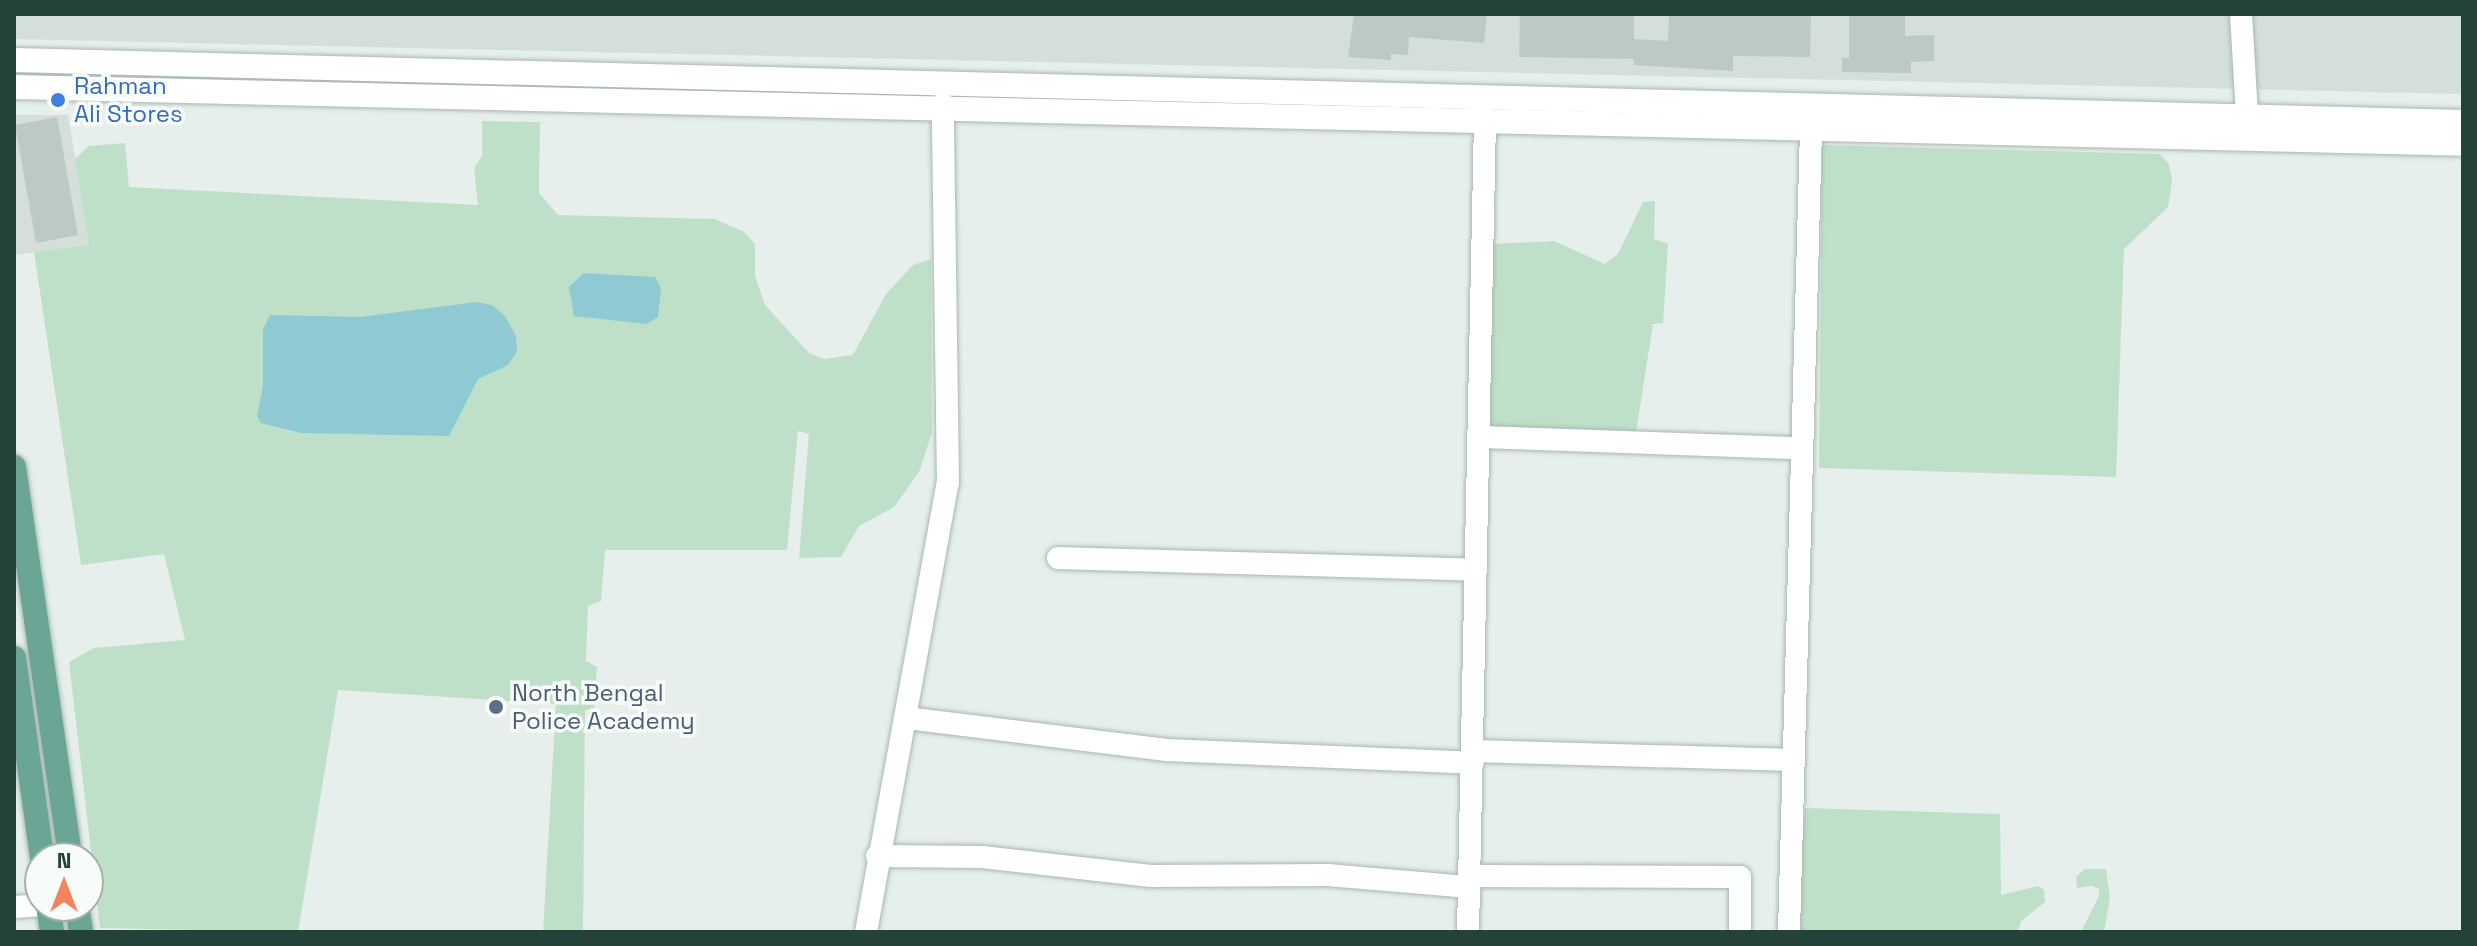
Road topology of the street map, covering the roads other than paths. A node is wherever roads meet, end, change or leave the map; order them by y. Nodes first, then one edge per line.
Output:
1 (2241, 14) edge
2 (14, 60) edge
3 (14, 87) edge
4 (943, 104) junction
5 (1811, 115) junction
6 (1485, 118) junction
7 (2463, 122) edge
8 (2247, 126) junction
9 (2463, 144) edge
10 (1479, 437) junction
11 (1802, 448) junction
12 (14, 467) edge
13 (1058, 558) dead end
14 (1476, 570) junction
15 (14, 658) edge
16 (906, 718) junction
17 (1473, 757) junction
18 (1794, 760) junction
19 (40, 842) edge
20 (68, 842) edge
21 (877, 856) junction
22 (1470, 881) junction
23 (866, 932) edge
24 (1468, 932) edge
25 (1740, 932) edge
26 (1789, 932) edge

1 - 8 street
2 - 5 street
3 - 4 street
4 - 6 street
4 - 16 street
5 - 6 street
5 - 8 street
5 - 11 street
6 - 10 street
7 - 8 street
8 - 9 street
10 - 11 street
10 - 14 street
11 - 18 street
12 - 20 main road
13 - 14 street
14 - 17 street
15 - 19 main road
16 - 17 street
16 - 21 street
17 - 18 street
17 - 22 street
18 - 26 street
21 - 22 street
21 - 23 street
22 - 24 street
22 - 25 street

